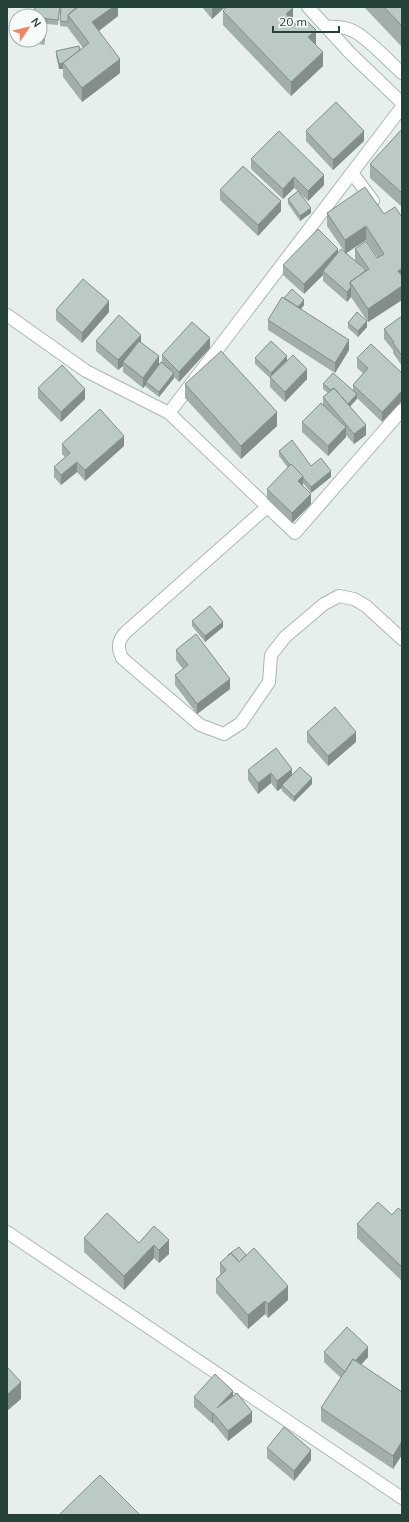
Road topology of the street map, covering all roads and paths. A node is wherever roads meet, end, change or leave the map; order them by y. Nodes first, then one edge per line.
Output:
1 (308, 7) edge
2 (326, 27) junction
3 (402, 73) edge
4 (402, 103) edge
5 (402, 107) edge
6 (352, 173) junction
7 (380, 211) edge
8 (7, 315) edge
9 (402, 410) edge
10 (169, 413) junction
11 (267, 507) junction
12 (402, 639) edge
13 (7, 1232) edge
14 (402, 1498) edge

1 - 2 street
2 - 3 street
2 - 4 street
5 - 6 street
6 - 7 street
6 - 10 street
8 - 10 street
9 - 11 street
10 - 11 street
11 - 12 street
13 - 14 street

